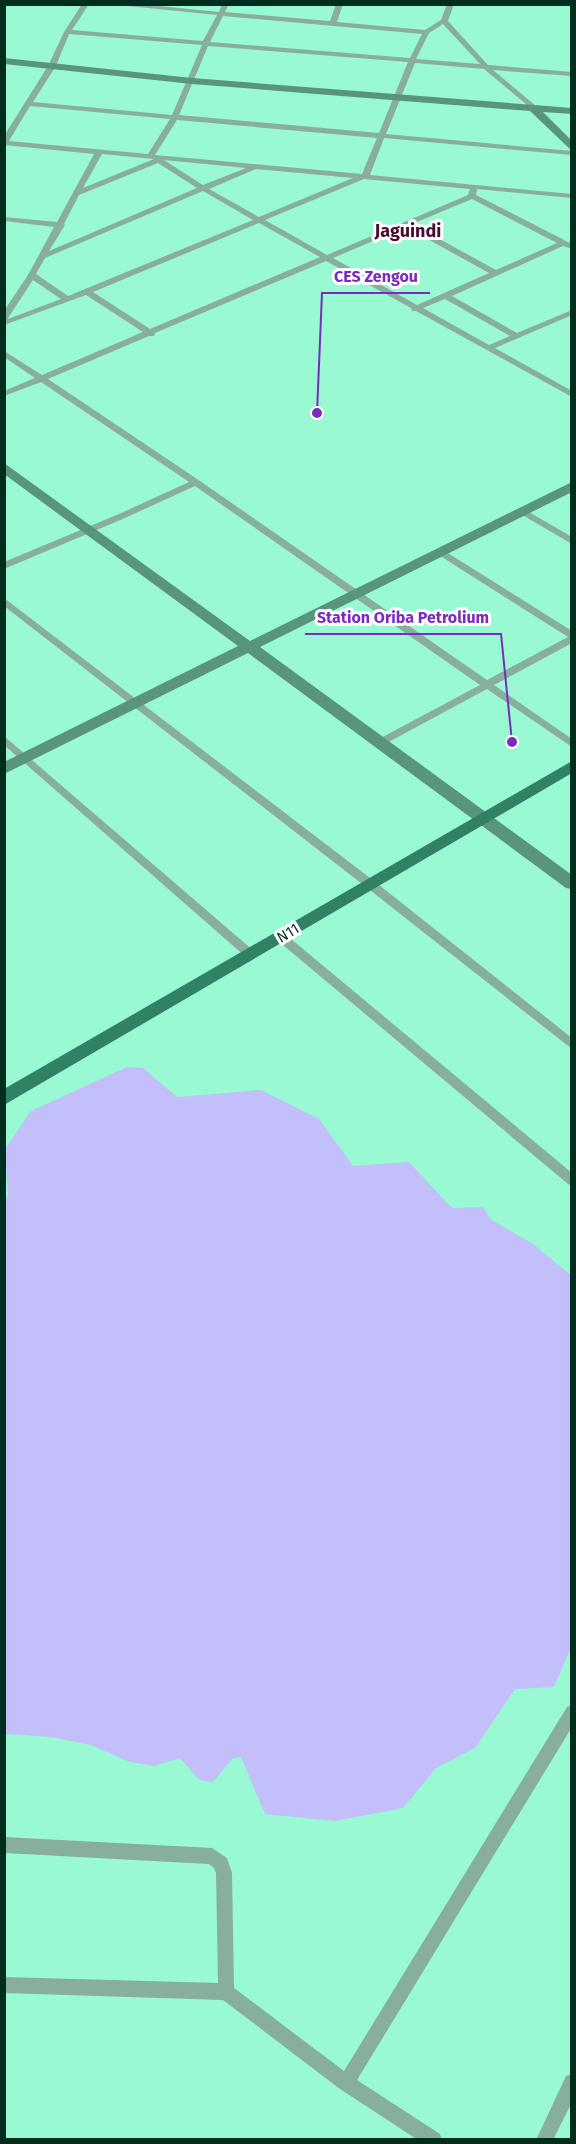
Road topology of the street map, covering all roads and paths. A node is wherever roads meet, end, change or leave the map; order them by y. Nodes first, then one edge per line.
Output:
1 (86, 4) edge
2 (111, 4) edge
3 (226, 4) edge
4 (340, 4) edge
5 (451, 4) edge
6 (221, 14) junction
7 (444, 21) junction
8 (333, 23) junction
9 (67, 32) junction
10 (426, 32) junction
11 (206, 43) junction
12 (4, 61) edge
13 (412, 62) junction
14 (52, 66) junction
15 (487, 68) junction
16 (572, 74) edge
17 (192, 81) junction
18 (398, 96) junction
19 (28, 104) junction
20 (533, 108) junction
21 (572, 111) edge
22 (175, 117) junction
23 (381, 135) junction
24 (5, 143) edge
25 (572, 148) edge
26 (99, 152) junction
27 (572, 153) edge
28 (155, 158) junction
29 (256, 166) junction
30 (366, 176) junction
31 (474, 186) junction
32 (204, 189) junction
33 (78, 193) junction
34 (472, 196) junction
35 (572, 196) edge
36 (259, 218) junction
37 (4, 219) edge
38 (406, 224) junction
39 (61, 225) junction
40 (567, 245) edge
41 (41, 257) junction
42 (328, 257) junction
43 (495, 273) junction
44 (32, 276) junction
45 (87, 292) junction
46 (445, 295) junction
47 (66, 299) junction
48 (415, 309) junction
49 (570, 315) edge
50 (4, 318) edge
51 (4, 323) edge
52 (151, 334) junction
53 (517, 336) junction
54 (489, 348) junction
55 (4, 353) edge
56 (43, 379) junction
57 (4, 394) edge
58 (572, 395) edge
59 (4, 467) edge
60 (195, 482) junction
61 (572, 486) edge
62 (522, 511) junction
63 (91, 530) junction
64 (572, 542) edge
65 (440, 552) junction
66 (4, 566) edge
67 (356, 595) junction
68 (4, 601) edge
69 (572, 637) edge
70 (250, 646) junction
71 (486, 685) junction
72 (135, 704) junction
73 (4, 739) edge
74 (381, 742) junction
75 (572, 744) edge
76 (27, 759) junction
77 (572, 766) edge
78 (4, 770) edge
79 (482, 818) junction
80 (572, 884) edge
81 (370, 885) junction
82 (281, 937) junction
83 (251, 955) junction
84 (572, 1045) edge
85 (4, 1098) edge
86 (572, 1181) edge
87 (572, 1712) edge
88 (4, 1845) edge
89 (4, 1985) edge
90 (226, 1992) junction
91 (572, 2082) edge
92 (346, 2083) junction
93 (435, 2139) edge
94 (544, 2139) edge

1 - 9 street
2 - 6 street
3 - 6 street
4 - 8 street
5 - 7 street
6 - 8 street
6 - 11 street
7 - 10 street
7 - 15 street
8 - 10 street
9 - 11 street
9 - 14 street
10 - 13 street
11 - 13 street
11 - 17 street
12 - 14 street
13 - 15 street
13 - 18 street
14 - 17 street
14 - 19 street
15 - 16 street
15 - 20 street
17 - 18 street
17 - 22 street
18 - 20 street
18 - 23 street
19 - 22 street
19 - 24 street
20 - 21 street
20 - 25 street
22 - 23 street
22 - 28 street
23 - 27 street
23 - 30 street
24 - 26 street
26 - 28 street
26 - 33 street
28 - 29 street
28 - 32 street
28 - 33 street
29 - 30 street
29 - 32 street
30 - 31 street
30 - 36 street
31 - 34 street
31 - 35 street
32 - 36 street
32 - 41 street
33 - 39 street
34 - 38 street
34 - 40 street
36 - 42 street
36 - 45 street
37 - 39 street
38 - 42 street
38 - 43 street
39 - 41 street
40 - 43 street
41 - 44 street
42 - 48 street
42 - 52 street
43 - 46 street
44 - 47 street
44 - 50 street
45 - 47 street
45 - 52 street
46 - 48 street
46 - 53 street
47 - 51 street
48 - 54 street
49 - 53 street
52 - 56 street
53 - 54 street
54 - 58 street
55 - 56 street
56 - 57 street
56 - 60 street
59 - 63 street
60 - 63 street
60 - 67 street
61 - 62 street
62 - 64 street
62 - 65 street
63 - 66 street
63 - 70 street
65 - 67 street
65 - 69 street
67 - 70 street
67 - 71 street
68 - 72 street
69 - 71 street
70 - 72 street
70 - 74 street
71 - 74 street
71 - 75 street
72 - 76 street
72 - 81 street
73 - 76 street
74 - 79 street
76 - 78 street
76 - 83 street
77 - 79 main road, N11
79 - 80 street
79 - 81 main road, N11
81 - 82 main road, N11
81 - 84 street
82 - 83 main road, N11
82 - 86 street
83 - 85 main road, N11
87 - 92 street
88 - 90 street
89 - 90 street
90 - 92 street
91 - 94 street
92 - 93 street

